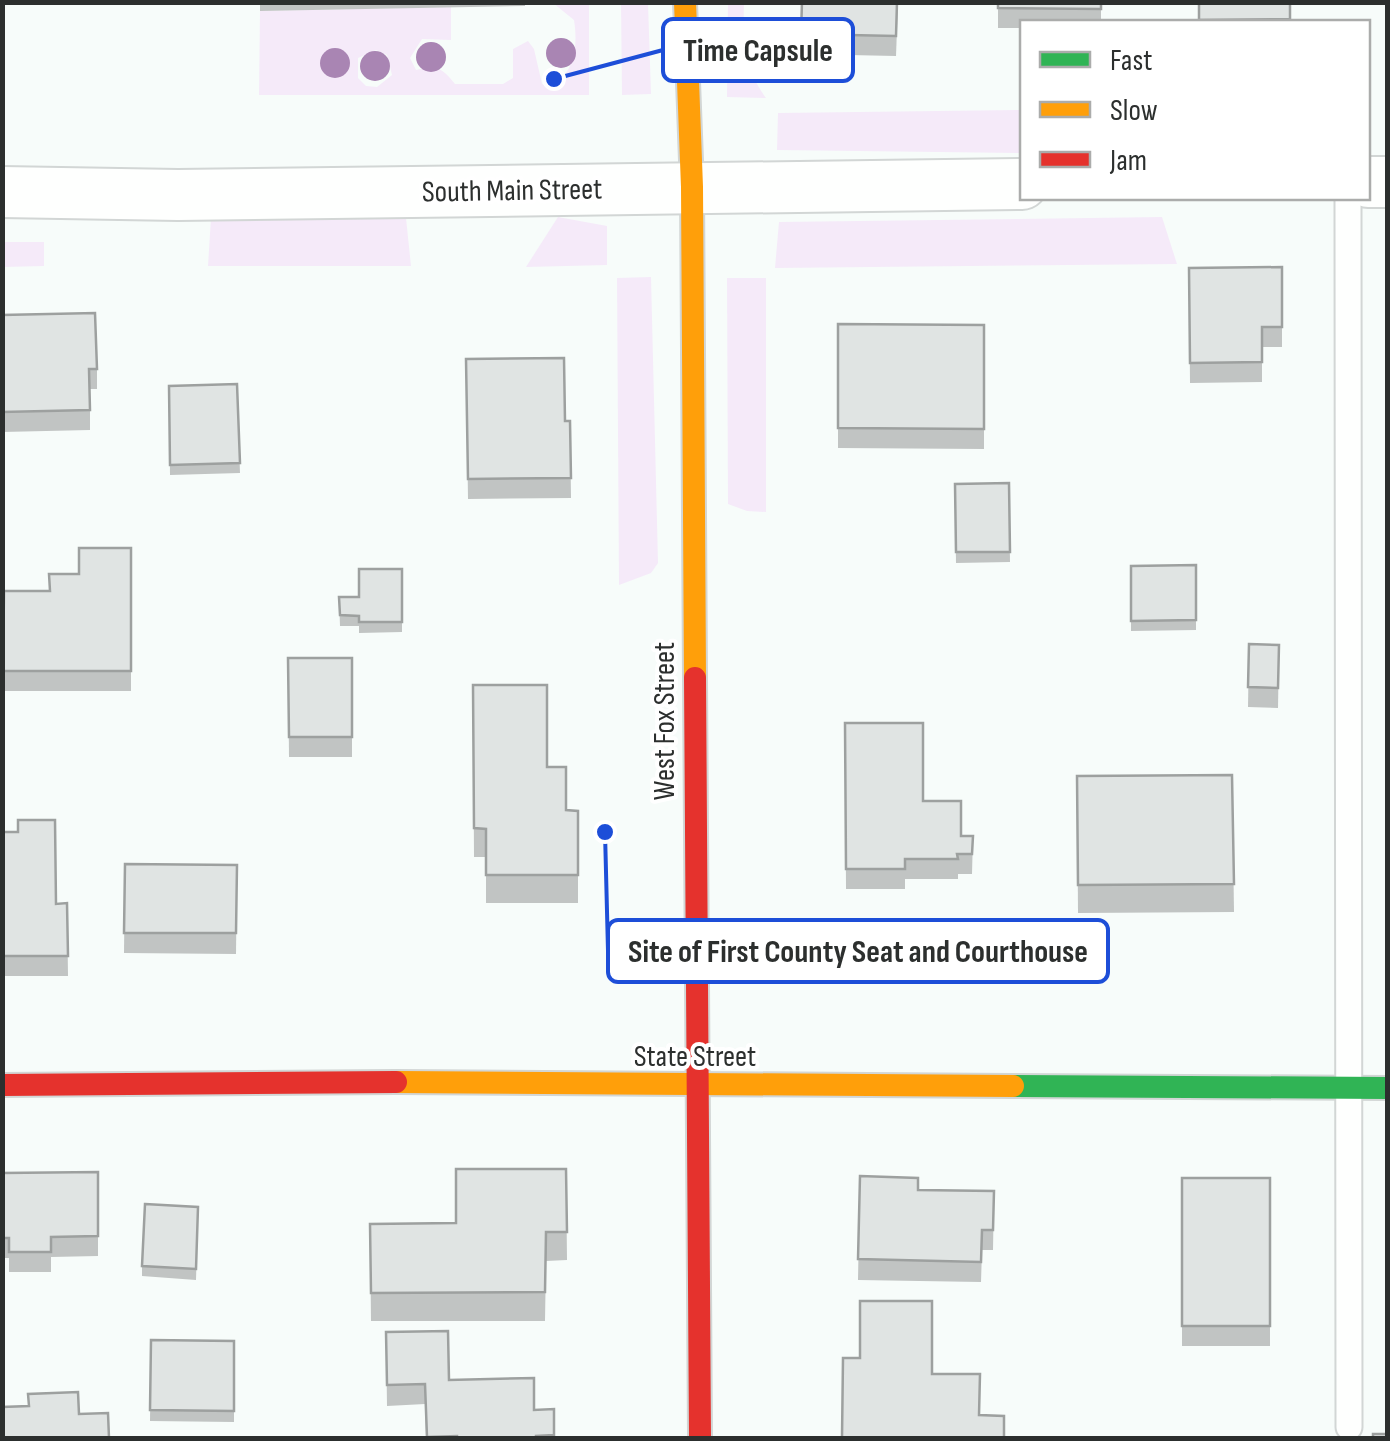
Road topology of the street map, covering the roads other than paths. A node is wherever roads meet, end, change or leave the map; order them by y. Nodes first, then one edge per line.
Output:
1 (685, 2) edge
2 (1020, 184) edge
3 (692, 187) junction
4 (2, 192) edge
5 (1348, 200) edge
6 (2, 1085) edge
7 (695, 1086) junction
8 (1347, 1088) junction
9 (1388, 1088) edge
10 (1349, 1427) dead end
11 (700, 1438) edge

1 - 3 street, West Fox Street
2 - 3 street, South Main Street
3 - 4 street, South Main Street
3 - 7 street, West Fox Street
5 - 8 lane
6 - 7 street, State Street
7 - 8 street, State Street
7 - 11 street, West Fox Street
8 - 9 street, State Street
8 - 10 lane

